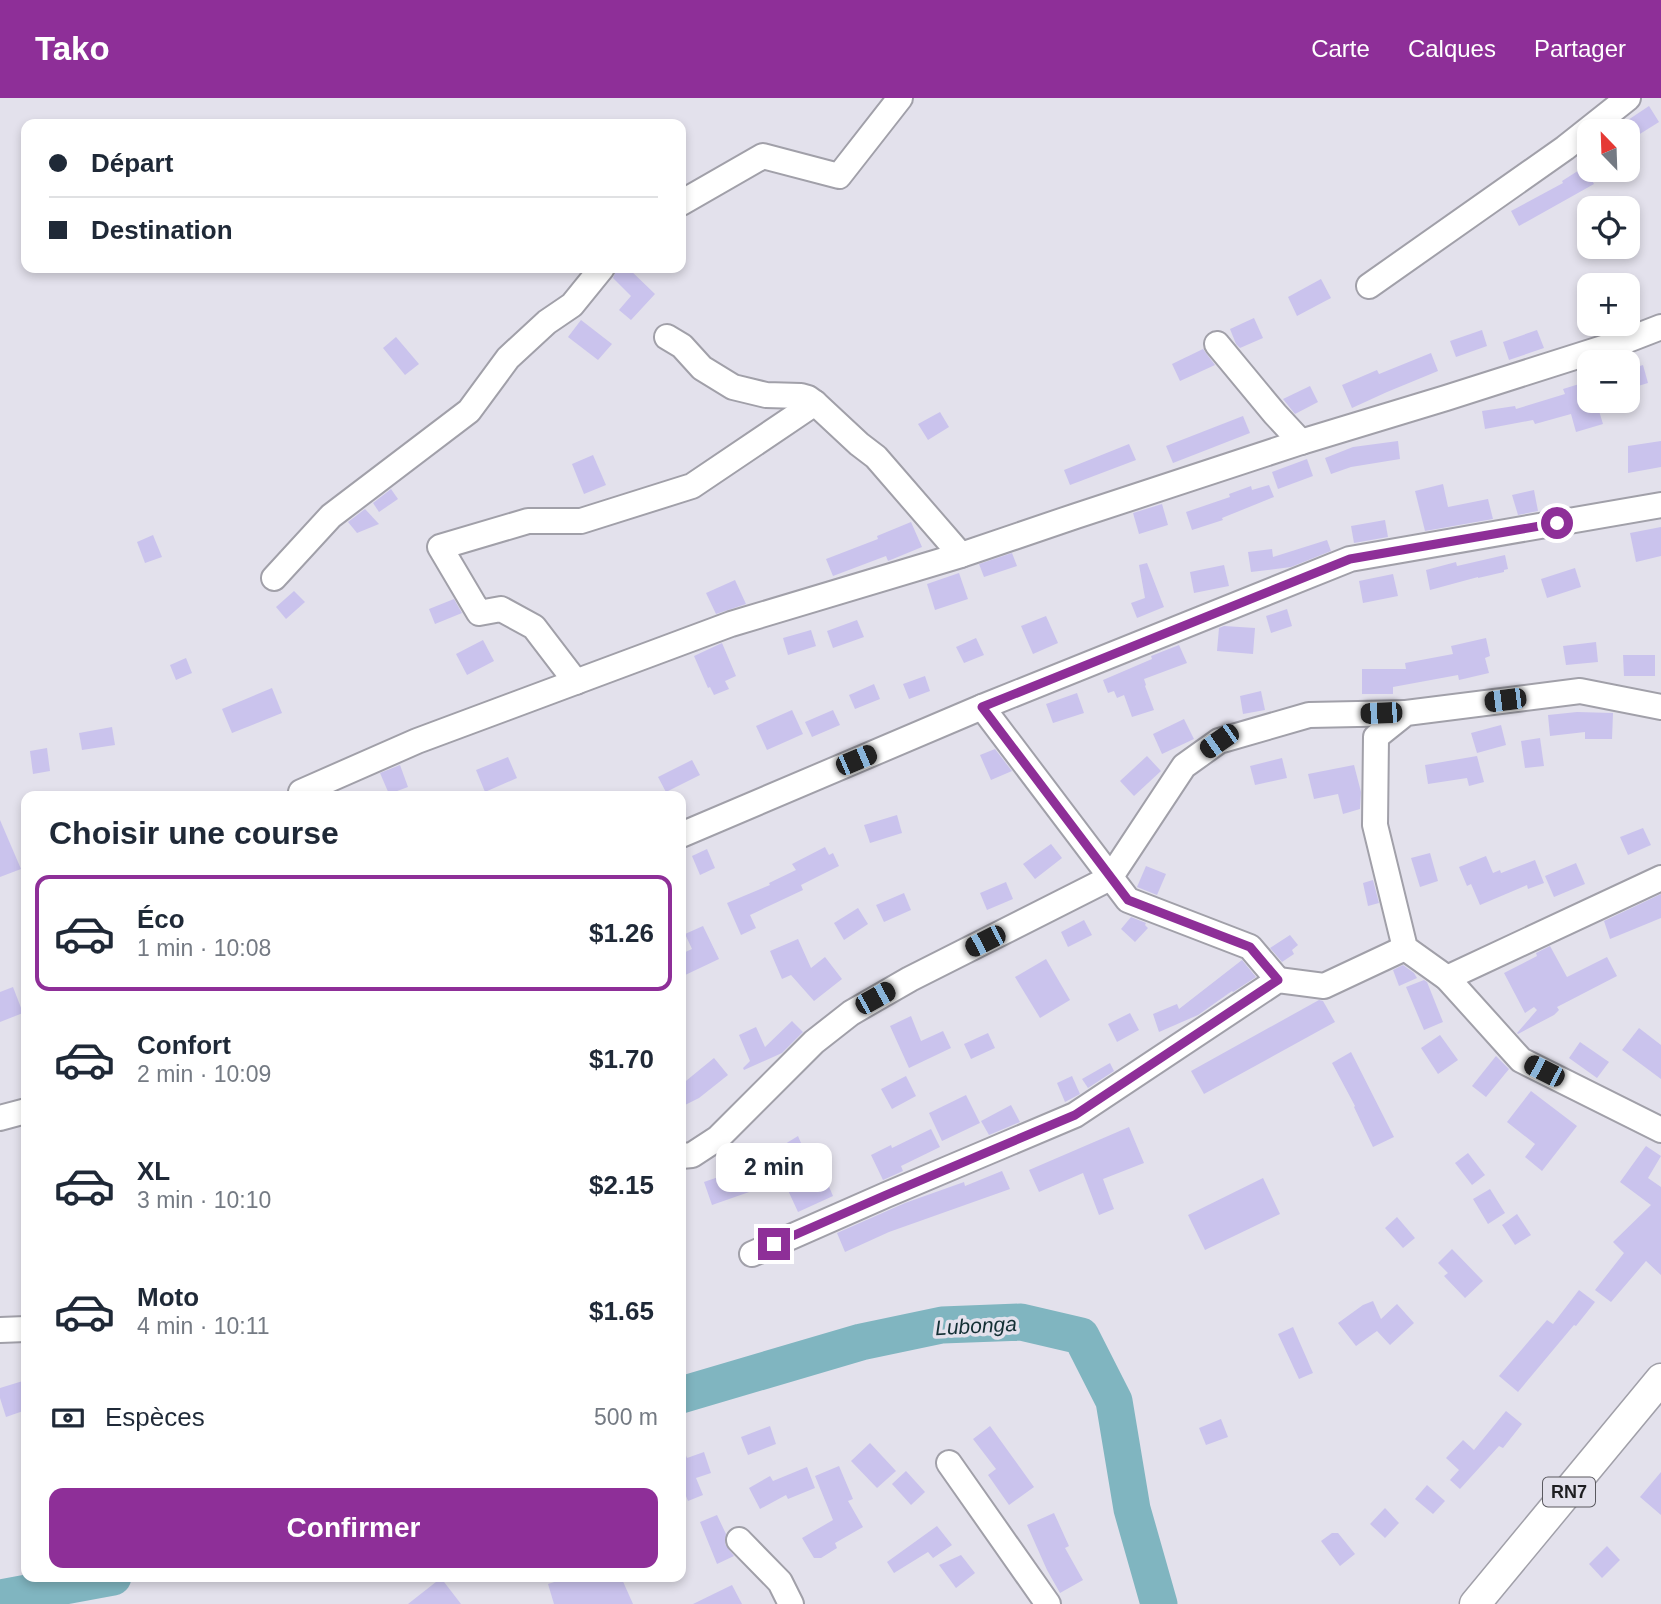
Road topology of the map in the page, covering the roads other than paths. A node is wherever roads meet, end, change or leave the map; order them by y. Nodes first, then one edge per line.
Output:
1 (900, 98) edge
2 (1628, 98) edge
3 (686, 200) edge
4 (598, 273) edge
5 (1369, 286) dead end
6 (1661, 327) edge
7 (667, 337) dead end
8 (1217, 344) dead end
9 (815, 403) junction
10 (1301, 442) junction
11 (1661, 505) edge
12 (961, 555) junction
13 (274, 578) dead end
14 (576, 682) junction
15 (982, 707) junction
16 (1661, 707) edge
17 (1406, 713) junction
18 (303, 791) edge
19 (686, 833) edge
20 (1110, 878) junction
21 (1661, 878) edge
22 (1405, 947) junction
23 (1447, 978) junction
24 (1278, 980) junction
25 (21, 1112) edge
26 (0, 1118) edge
27 (1661, 1130) edge
28 (686, 1156) edge
29 (752, 1254) dead end
30 (21, 1329) edge
31 (0, 1330) edge
32 (1661, 1379) edge
33 (949, 1463) dead end
34 (739, 1540) dead end
35 (791, 1604) edge
36 (1048, 1604) edge
37 (1475, 1604) edge

1 - 3 street
2 - 5 street
4 - 13 street
6 - 10 street
7 - 9 street
8 - 10 street
9 - 12 street
9 - 14 street
10 - 12 street
11 - 15 street
12 - 14 street
14 - 18 street
15 - 19 street
15 - 20 street
16 - 17 street
17 - 20 street
17 - 22 street
20 - 24 street
20 - 28 street
21 - 23 street
22 - 23 street
22 - 24 street
23 - 27 street
24 - 29 street
25 - 26 street
30 - 31 street
32 - 37 main road, RN7
33 - 36 street
34 - 35 street

